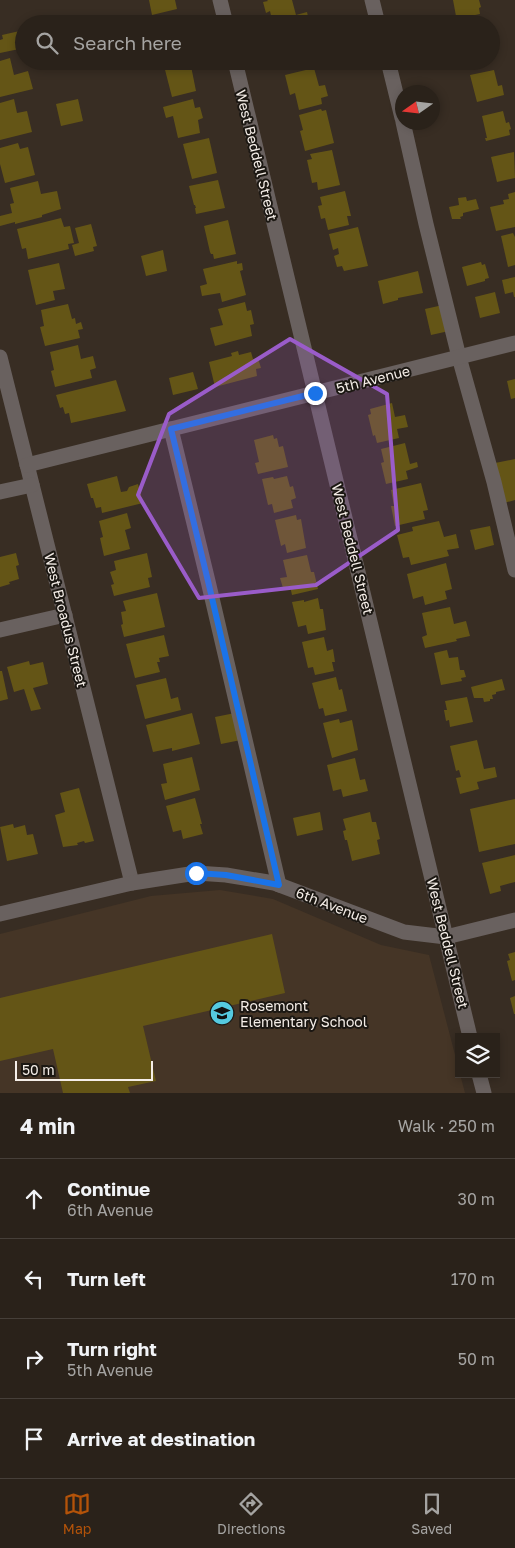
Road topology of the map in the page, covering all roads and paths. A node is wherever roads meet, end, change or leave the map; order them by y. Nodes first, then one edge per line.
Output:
1 (220, 0) edge
2 (372, 0) edge
3 (224, 15) edge
4 (376, 15) edge
5 (237, 70) edge
6 (390, 70) edge
7 (395, 89) edge
8 (405, 130) edge
9 (515, 343) edge
10 (459, 357) junction
11 (0, 358) edge
12 (315, 393) junction
13 (171, 429) junction
14 (27, 465) junction
15 (32, 485) junction
16 (0, 492) edge
17 (515, 570) edge
18 (65, 615) junction
19 (0, 630) edge
20 (132, 882) junction
21 (279, 885) junction
22 (0, 914) edge
23 (515, 920) edge
24 (446, 937) junction
25 (469, 1033) edge
26 (481, 1078) edge
27 (484, 1093) edge

1 - 3 street
2 - 4 street
5 - 12 street, West Beddell Street
6 - 7 street
8 - 10 street
9 - 10 street, 5th Avenue
10 - 12 street, 5th Avenue
10 - 17 street
11 - 14 street, West Broadus Street
12 - 13 street, 5th Avenue
12 - 24 street, West Beddell Street
13 - 14 street, 5th Avenue
13 - 21 street
14 - 15 street, West Broadus Street
15 - 16 street
15 - 18 street, West Broadus Street
18 - 19 street
18 - 20 street, West Broadus Street
20 - 21 street, 6th Avenue
20 - 22 street, 6th Avenue
21 - 24 street, 6th Avenue
23 - 24 street, 6th Avenue
24 - 25 street, West Beddell Street
26 - 27 street

